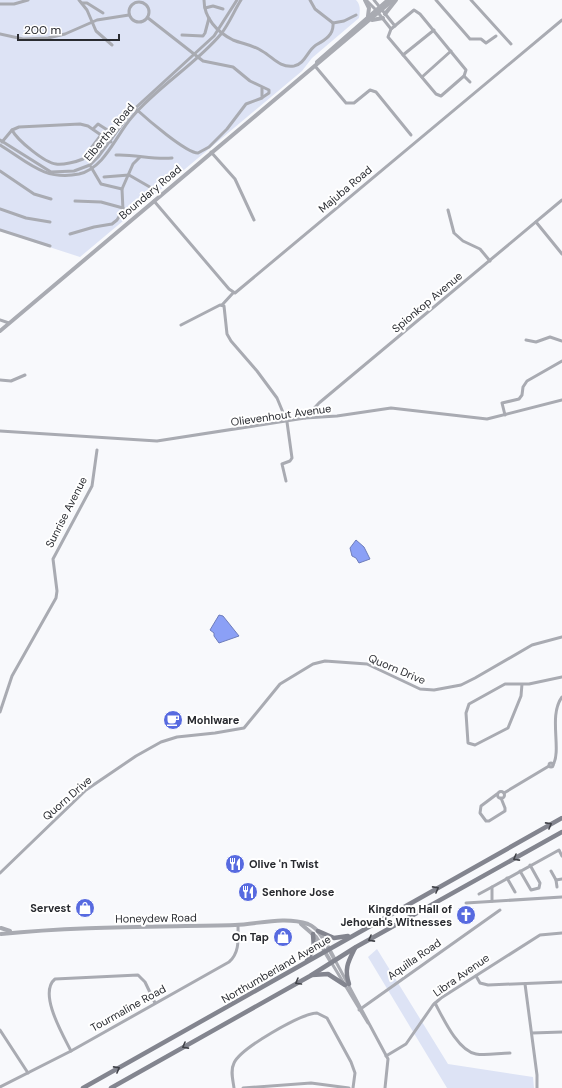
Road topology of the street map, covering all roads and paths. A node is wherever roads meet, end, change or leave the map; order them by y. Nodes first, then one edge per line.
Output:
1 (28, 0) edge
2 (79, 0) edge
3 (204, 0) edge
4 (237, 0) edge
5 (241, 0) edge
6 (310, 0) edge
7 (365, 0) edge
8 (374, 0) edge
9 (388, 0) edge
10 (394, 0) edge
11 (436, 0) edge
12 (471, 0) edge
13 (138, 1) edge
14 (0, 4) edge
15 (82, 4) junction
16 (205, 8) junction
17 (223, 9) dead end
18 (379, 10) junction
19 (103, 13) dead end
20 (129, 15) junction
21 (356, 15) dead end
22 (384, 16) junction
23 (90, 18) junction
24 (148, 18) junction
25 (208, 18) junction
26 (562, 20) edge
27 (368, 21) junction
28 (92, 22) junction
29 (332, 23) junction
30 (84, 26) junction
31 (358, 26) junction
32 (395, 26) junction
33 (391, 29) junction
34 (434, 30) junction
35 (221, 31) junction
36 (0, 34) edge
37 (182, 35) dead end
38 (496, 36) dead end
39 (511, 44) dead end
40 (112, 45) dead end
41 (451, 51) junction
42 (195, 55) junction
43 (403, 55) junction
44 (314, 67) junction
45 (464, 76) junction
46 (422, 77) junction
47 (470, 82) dead end
48 (262, 88) junction
49 (263, 97) junction
50 (136, 109) junction
51 (12, 130) junction
52 (93, 130) junction
53 (109, 130) dead end
54 (101, 135) junction
55 (411, 135) dead end
56 (111, 142) junction
57 (1, 143) edge
58 (211, 152) junction
59 (116, 155) dead end
60 (140, 157) junction
61 (172, 158) dead end
62 (91, 167) junction
63 (0, 171) edge
64 (129, 175) junction
65 (104, 177) dead end
66 (122, 189) junction
67 (155, 190) dead end
68 (50, 199) dead end
69 (562, 200) edge
70 (75, 201) dead end
71 (154, 201) junction
72 (123, 208) junction
73 (0, 209) edge
74 (448, 210) dead end
75 (254, 220) dead end
76 (50, 222) dead end
77 (536, 222) junction
78 (0, 230) edge
79 (70, 234) dead end
80 (50, 246) dead end
81 (562, 254) edge
82 (490, 261) junction
83 (233, 293) junction
84 (222, 305) junction
85 (0, 320) edge
86 (9, 323) junction
87 (181, 325) dead end
88 (0, 330) edge
89 (526, 340) dead end
90 (562, 341) edge
91 (562, 361) edge
92 (24, 375) dead end
93 (0, 380) edge
94 (562, 400) edge
95 (505, 415) junction
96 (305, 418) junction
97 (287, 422) junction
98 (0, 431) edge
99 (97, 450) dead end
100 (286, 481) dead end
101 (562, 637) edge
102 (562, 677) edge
103 (522, 684) junction
104 (562, 697) edge
105 (0, 712) edge
106 (504, 793) junction
107 (498, 794) junction
108 (500, 798) junction
109 (562, 818) edge
110 (562, 832) edge
111 (560, 849) edge
112 (562, 856) edge
113 (530, 865) junction
114 (520, 871) junction
115 (551, 872) dead end
116 (0, 873) edge
117 (507, 878) junction
118 (562, 879) edge
119 (556, 880) junction
120 (492, 887) junction
121 (557, 887) dead end
122 (515, 892) dead end
123 (479, 894) dead end
124 (562, 897) edge
125 (492, 901) junction
126 (466, 903) dead end
127 (500, 910) dead end
128 (238, 925) junction
129 (0, 927) edge
130 (13, 932) junction
131 (315, 932) junction
132 (562, 933) edge
133 (0, 934) edge
134 (354, 934) junction
135 (356, 947) junction
136 (327, 950) junction
137 (333, 961) junction
138 (303, 964) junction
139 (310, 976) junction
140 (476, 976) junction
141 (562, 982) edge
142 (525, 984) junction
143 (347, 985) junction
144 (155, 1003) junction
145 (435, 1004) junction
146 (361, 1009) junction
147 (0, 1030) edge
148 (562, 1032) edge
149 (532, 1033) junction
150 (71, 1051) junction
151 (510, 1053) dead end
152 (386, 1056) junction
153 (28, 1073) junction
154 (0, 1087) edge
155 (83, 1088) edge
156 (111, 1088) edge
157 (234, 1088) edge
158 (243, 1088) edge
159 (343, 1088) edge
160 (349, 1088) edge
161 (353, 1088) edge
162 (385, 1088) edge
163 (537, 1088) edge

1 - 14 street
2 - 15 street
3 - 16 street
4 - 35 street, Elbertha Road
5 - 35 street, Elbertha Road
6 - 29 street
7 - 18 street
7 - 31 street
8 - 18 street
9 - 18 street, Boundary Road
10 - 18 street, Boundary Road
10 - 22 street
11 - 38 street
12 - 39 street
13 - 20 street
13 - 24 street
15 - 19 street
15 - 23 street
16 - 17 street
16 - 25 street
18 - 22 street
18 - 27 street, Boundary Road
18 - 31 street, Boundary Road
20 - 24 street
20 - 28 street
21 - 29 street
22 - 27 street
22 - 32 street
22 - 33 street
23 - 28 street
23 - 30 street
24 - 42 street
25 - 35 street
25 - 37 street
26 - 83 street, Majuba Road
27 - 44 street, Boundary Road
28 - 30 street
28 - 40 street
29 - 35 street
30 - 36 street
31 - 44 street, Boundary Road
32 - 33 street
32 - 34 street
33 - 43 street
34 - 41 street
34 - 43 street
35 - 42 street, Elbertha Road
41 - 45 street
41 - 46 street
42 - 48 street
42 - 50 street, Elbertha Road
43 - 46 street
44 - 55 street
44 - 58 street, Boundary Road
45 - 46 street
45 - 47 street
48 - 49 street
48 - 49 street
49 - 50 street
50 - 56 street, Elbertha Road
51 - 52 street
51 - 54 street
51 - 57 street
52 - 53 street
52 - 54 street
54 - 56 street
56 - 62 street, Elbertha Road
57 - 62 street, Elbertha Road
58 - 71 street, Boundary Road
58 - 75 street
59 - 60 street
60 - 61 street
60 - 64 street
62 - 66 street
63 - 68 street
64 - 65 street
64 - 66 street
64 - 67 street
66 - 72 street
69 - 77 street, Spionkop Avenue
70 - 72 street
71 - 83 street
71 - 86 street, Boundary Road
72 - 79 street
73 - 76 street
74 - 82 street
77 - 81 street
77 - 82 street, Spionkop Avenue
78 - 80 street
82 - 96 street, Spionkop Avenue
83 - 84 street, Majuba Road
84 - 87 street
84 - 97 street
85 - 86 street
86 - 88 street, Boundary Road
89 - 90 street
91 - 95 street
92 - 93 street
94 - 95 street, Olievenhout Avenue
95 - 96 street, Olievenhout Avenue
96 - 97 street, Olievenhout Avenue
97 - 98 street, Olievenhout Avenue
97 - 100 street
99 - 105 street, Sunrise Avenue
101 - 116 street, Quorn Drive
102 - 103 street
103 - 103 street
104 - 106 street
106 - 107 street
106 - 108 street
107 - 108 street
107 - 108 street
134 -> 109 main road, Northumberland Avenue
110 -> 135 main road, Northumberland Avenue
111 - 112 street
111 - 113 street
113 - 114 street
113 - 114 street
114 - 117 street
115 - 119 street
117 - 120 street
117 - 122 street
118 - 119 street
119 - 121 street
120 - 123 street
120 - 125 street
124 - 125 street
125 - 126 street
127 - 146 street, Aquilla Road
128 - 130 street, Honeydew Road
128 - 131 street, Honeydew Road
128 - 144 street, Tourmaline Road
129 - 130 street, Honeydew Road
129 - 133 street
130 - 133 street, Honeydew Road
131 - 134 main road
131 - 136 street
131 - 138 main road
132 - 140 street, Libra Avenue
134 - 136 main road, Northumberland Avenue
135 - 137 main road, Northumberland Avenue
135 - 143 main road
136 - 137 street
136 - 138 main road, Northumberland Avenue
137 - 139 main road, Northumberland Avenue
137 - 143 street
155 -> 138 main road, Northumberland Avenue
139 - 143 main road
139 -> 156 main road, Northumberland Avenue
140 - 142 street
140 - 145 street, Libra Avenue
141 - 142 street
142 - 149 street
143 - 146 street
144 - 150 street, Tourmaline Road
144 - 150 street
145 - 151 street
145 - 152 street, Libra Avenue
146 - 152 street
147 - 153 street
148 - 149 street
149 - 163 street
150 - 153 street, Tourmaline Road
152 - 162 street
153 - 154 street, Tourmaline Road
157 - 161 street
158 - 159 street
159 - 160 street

